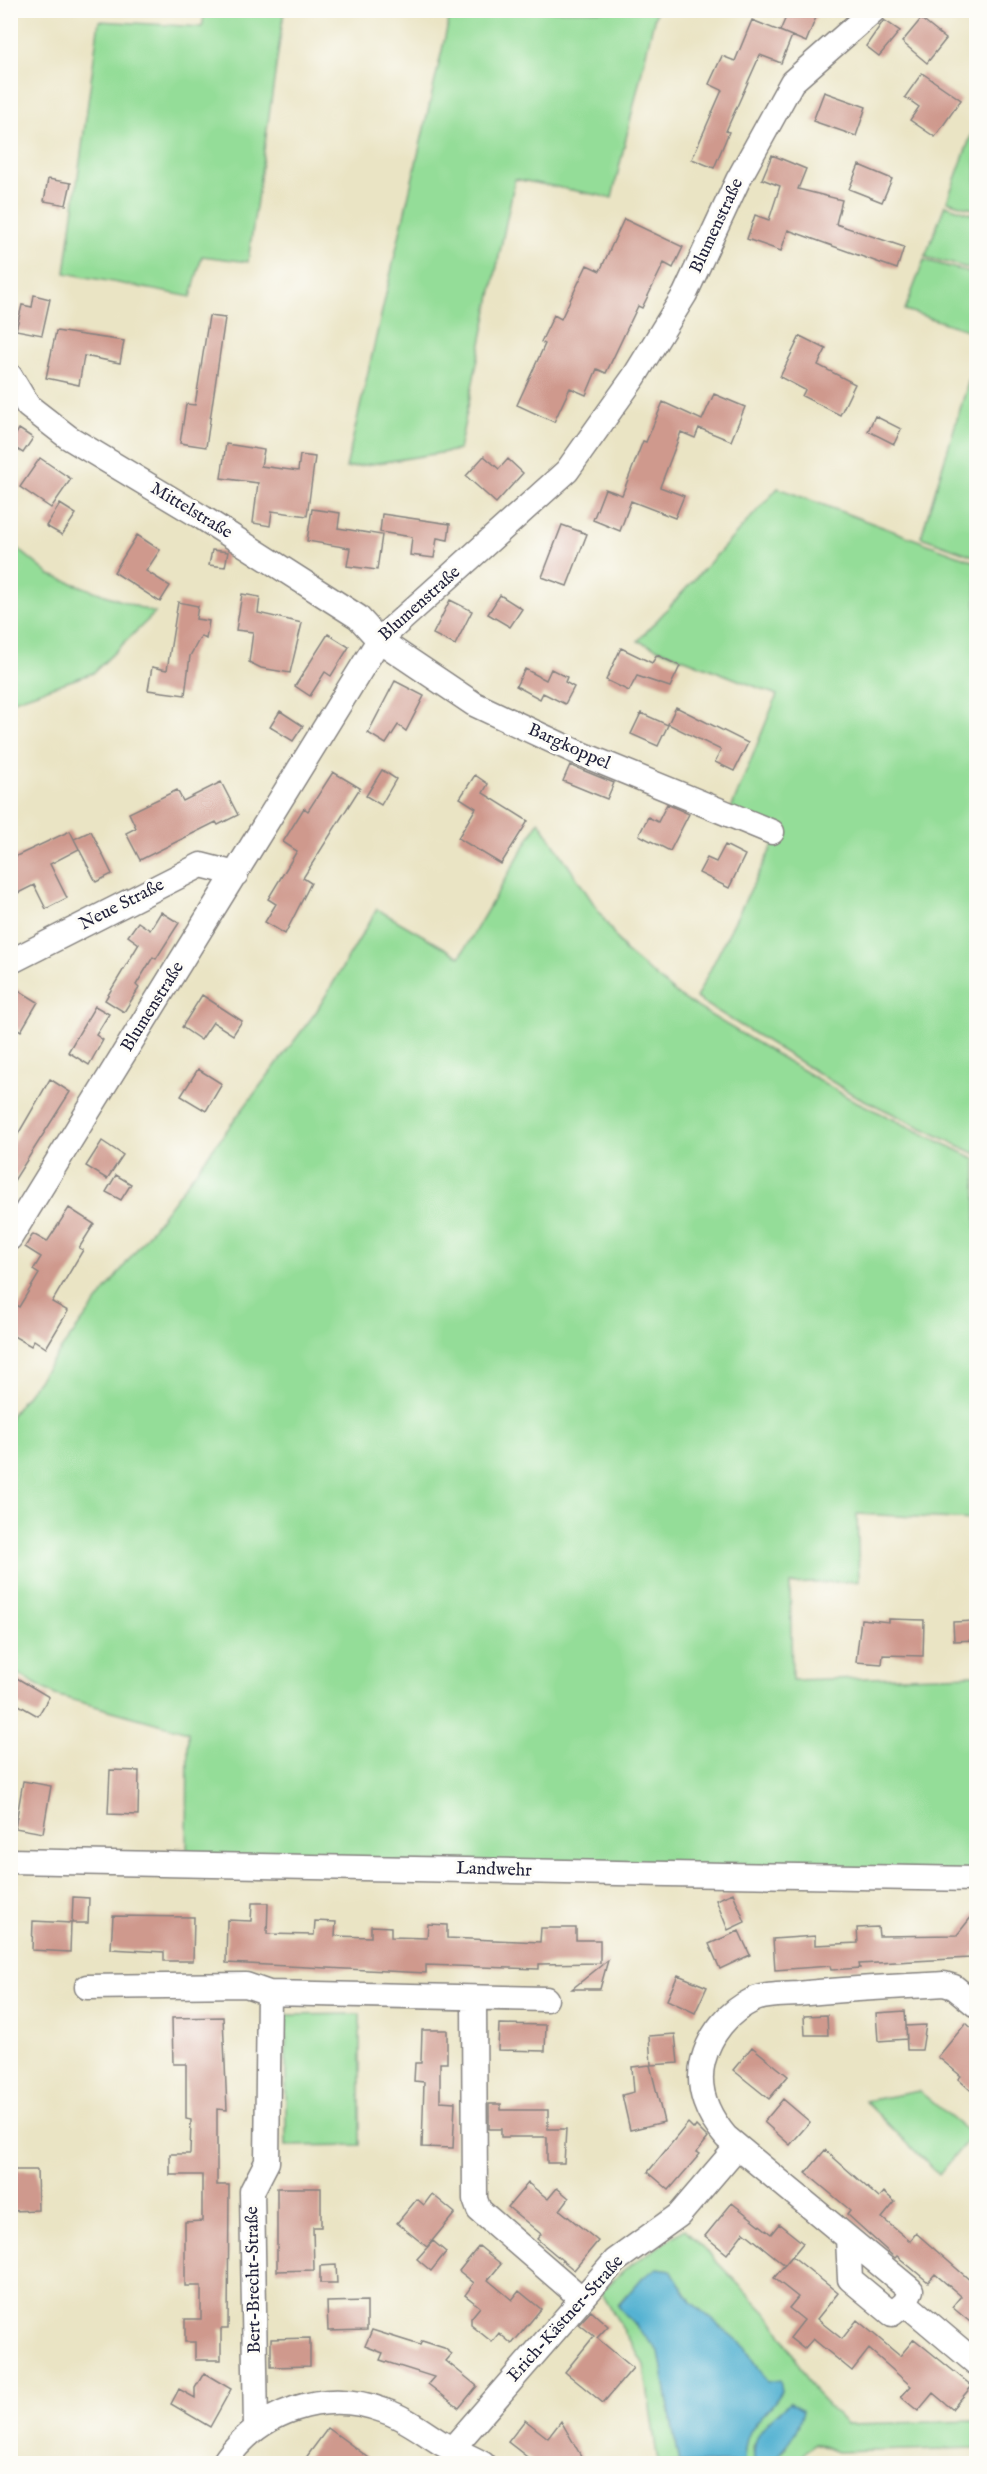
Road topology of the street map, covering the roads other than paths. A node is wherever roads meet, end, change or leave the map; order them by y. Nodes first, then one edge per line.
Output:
1 (874, 10) edge
2 (10, 376) edge
3 (379, 640) junction
4 (772, 832) dead end
5 (236, 874) junction
6 (10, 962) edge
7 (10, 1238) edge
8 (10, 1862) edge
9 (976, 1879) edge
10 (87, 1987) dead end
11 (268, 1993) junction
12 (474, 1998) junction
13 (546, 1999) dead end
14 (976, 2005) edge
15 (737, 2147) junction
16 (582, 2298) junction
17 (976, 2363) edge
18 (256, 2427) junction
19 (452, 2449) junction
20 (224, 2463) edge
21 (483, 2463) edge

1 - 3 street, Blumenstraße
2 - 3 street, Mittelstraße
3 - 4 street, Bargkoppel
3 - 5 street, Blumenstraße
5 - 6 street, Neue Straße
5 - 7 street, Blumenstraße
8 - 9 street, Landwehr
10 - 11 street
11 - 12 street
11 - 18 street, Bert-Brecht-Straße
12 - 13 street
12 - 16 street
14 - 15 street
15 - 16 street, Erich-Kästner-Straße
15 - 17 street
16 - 19 street, Erich-Kästner-Straße
18 - 19 street
18 - 20 street
19 - 21 street

